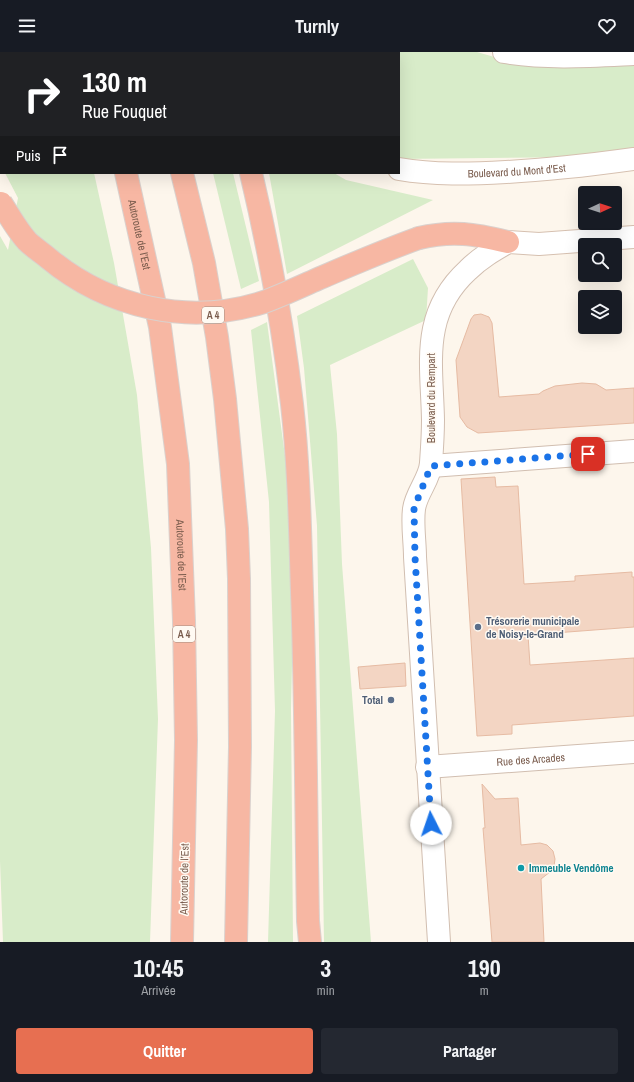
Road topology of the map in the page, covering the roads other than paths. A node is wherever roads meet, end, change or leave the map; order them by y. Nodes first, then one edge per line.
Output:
1 (504, 52) edge
2 (634, 54) edge
3 (634, 159) edge
4 (400, 169) edge
5 (126, 174) edge
6 (182, 174) edge
7 (251, 174) edge
8 (0, 202) edge
9 (634, 237) edge
10 (508, 242) junction
11 (634, 451) edge
12 (431, 466) junction
13 (634, 752) edge
14 (427, 767) junction
15 (182, 942) edge
16 (236, 942) edge
17 (310, 942) edge
18 (438, 942) edge

1 - 2 street
3 - 4 street, Boulevard du Mont d'Est
5 - 15 highway, Autoroute de l’Est / A 4
6 - 16 highway, A 4
7 - 17 highway
8 - 10 highway, bridge
9 - 10 street
10 - 12 street, Boulevard du Rempart
11 - 12 street
12 - 14 street, Boulevard du Rempart
13 - 14 street, Rue des Arcades
14 - 18 street, Boulevard du Rempart

